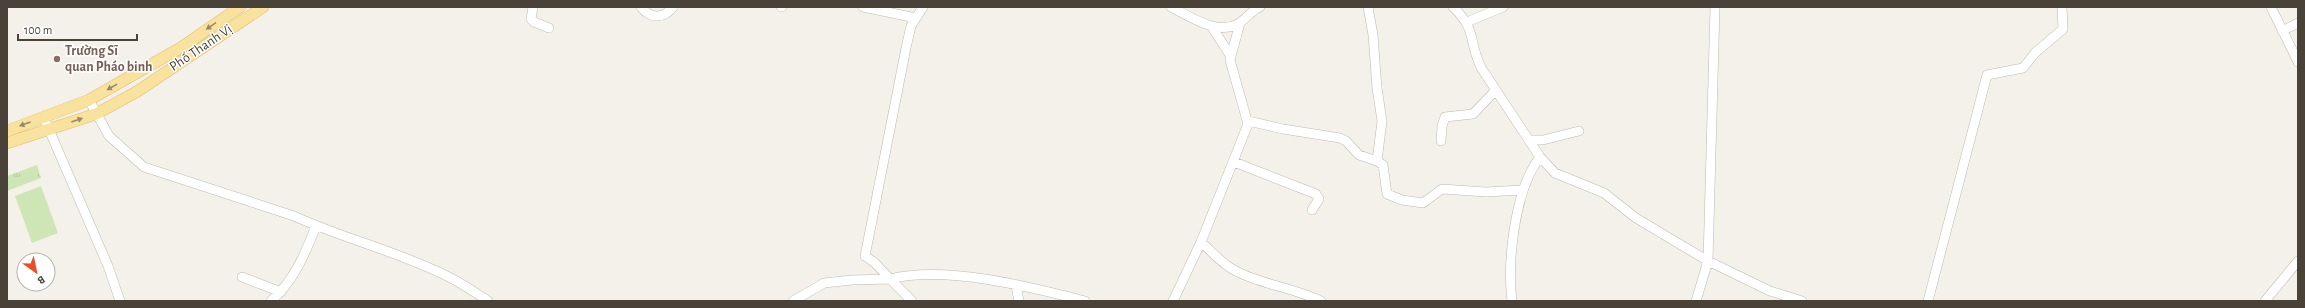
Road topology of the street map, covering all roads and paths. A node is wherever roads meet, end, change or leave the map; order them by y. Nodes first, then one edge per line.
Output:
1 (240, 7) edge
2 (263, 7) edge
3 (532, 7) edge
4 (641, 7) edge
5 (674, 7) edge
6 (863, 7) edge
7 (923, 7) edge
8 (1260, 7) edge
9 (1368, 7) edge
10 (1453, 7) edge
11 (1503, 7) edge
12 (1714, 7) edge
13 (2062, 7) edge
14 (2271, 7) edge
15 (1176, 8) edge
16 (916, 18) junction
17 (1240, 22) junction
18 (1467, 22) junction
19 (2298, 23) edge
20 (1212, 27) junction
21 (549, 28) dead end
22 (2282, 31) junction
23 (1230, 55) junction
24 (2298, 62) edge
25 (1496, 90) junction
26 (89, 100) junction
27 (96, 114) junction
28 (44, 118) junction
29 (1248, 121) junction
30 (49, 130) junction
31 (7, 131) edge
32 (1578, 131) dead end
33 (1530, 140) junction
34 (1442, 141) dead end
35 (7, 144) edge
36 (1540, 156) junction
37 (1377, 161) junction
38 (1234, 162) junction
39 (1522, 190) junction
40 (1312, 210) dead end
41 (316, 226) junction
42 (1201, 242) junction
43 (1708, 261) junction
44 (2298, 261) edge
45 (242, 277) dead end
46 (890, 279) junction
47 (1016, 286) junction
48 (281, 292) junction
49 (120, 301) edge
50 (271, 301) edge
51 (488, 301) edge
52 (793, 301) edge
53 (912, 301) edge
54 (1019, 301) edge
55 (1086, 301) edge
56 (1173, 301) edge
57 (1321, 301) edge
58 (1512, 301) edge
59 (1696, 301) edge
60 (1802, 301) edge
61 (1928, 301) edge
62 (2265, 301) edge

1 -> 26 main road, Phố Thanh Vị
2 - 27 main road, Phố Thanh Vị
3 - 21 street
4 - 5 street
6 - 16 street
7 - 16 street
8 - 17 street
9 - 37 street
10 - 18 street
11 - 18 street
12 - 43 street
13 - 61 street
14 - 22 street
15 - 20 street
16 - 46 street
17 - 20 street
17 - 23 street
18 - 25 street
19 - 22 street
20 - 23 street
22 - 24 street
23 - 29 street
25 - 33 street
25 - 34 street
26 - 27 street
26 - 28 main road, Phố Thanh Vị
30 -> 27 main road, Phố Thanh Vị
27 - 41 street
28 - 30 street
28 -> 31 main road, Phố Thanh Vị
29 - 37 street
29 - 38 street
30 - 35 main road, Phố Thanh Vị
30 - 49 street
32 - 33 street
33 - 36 street
36 - 39 street
36 - 43 street
37 - 39 street
38 - 40 street
38 - 42 street
39 - 58 street
41 - 48 street
41 - 51 street
42 - 56 street
42 - 57 street
43 - 59 street
43 - 60 street
44 - 62 street
45 - 48 street
46 - 47 street
46 - 52 street
46 - 53 street
47 - 54 street
47 - 55 street
48 - 50 street

